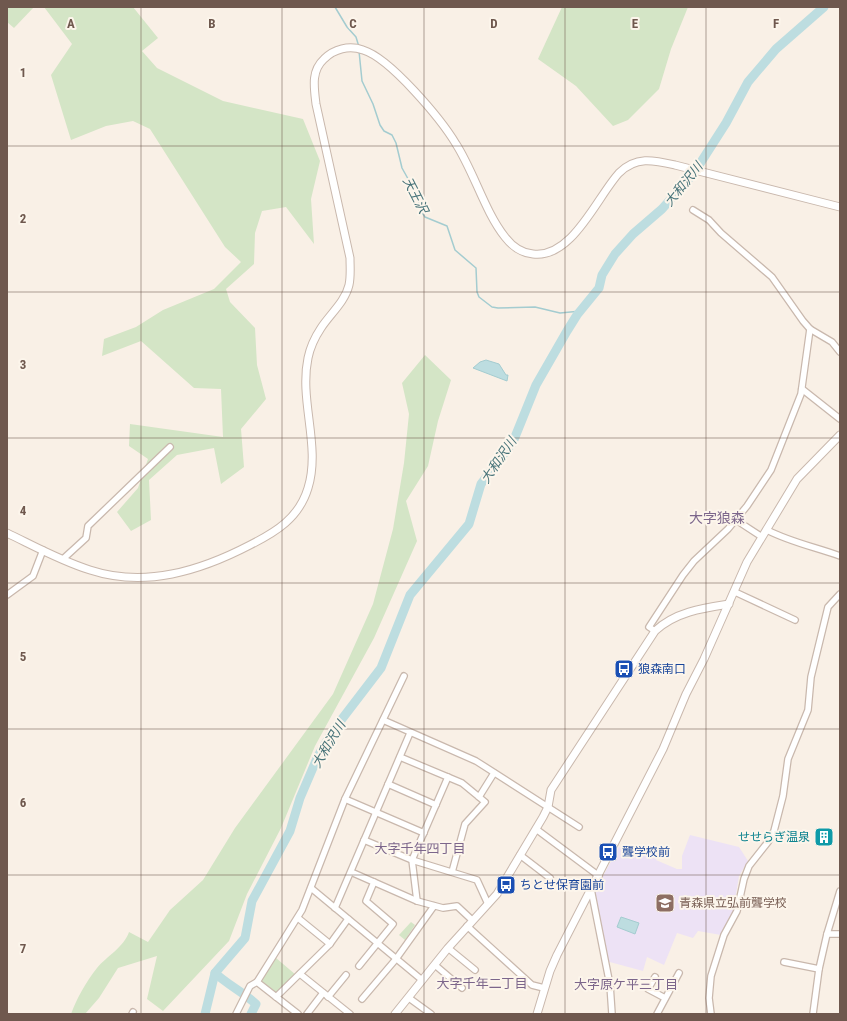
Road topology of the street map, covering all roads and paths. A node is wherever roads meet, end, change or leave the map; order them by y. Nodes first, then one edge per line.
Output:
1 (840, 207) edge
2 (693, 210) dead end
3 (810, 329) junction
4 (840, 352) edge
5 (802, 389) junction
6 (840, 419) edge
7 (840, 435) edge
8 (170, 447) dead end
9 (736, 520) junction
10 (767, 530) junction
11 (7, 533) edge
12 (762, 537) junction
13 (43, 550) junction
14 (840, 556) edge
15 (63, 559) junction
16 (734, 592) junction
17 (840, 594) edge
18 (7, 595) edge
19 (729, 604) junction
20 (795, 620) dead end
21 (655, 631) junction
22 (404, 676) dead end
23 (383, 720) junction
24 (410, 733) junction
25 (400, 757) junction
26 (494, 773) junction
27 (448, 777) junction
28 (388, 784) junction
29 (479, 797) junction
30 (346, 799) junction
31 (436, 804) junction
32 (548, 807) junction
33 (376, 812) junction
34 (579, 827) dead end
35 (536, 829) junction
36 (424, 833) junction
37 (364, 840) junction
38 (520, 855) junction
39 (412, 860) junction
40 (351, 872) junction
41 (452, 872) junction
42 (599, 876) junction
43 (550, 878) dead end
44 (374, 882) junction
45 (312, 888) junction
46 (591, 889) junction
47 (840, 891) edge
48 (417, 900) junction
49 (838, 901) edge
50 (488, 904) junction
51 (434, 906) junction
52 (335, 908) junction
53 (298, 918) junction
54 (348, 919) junction
55 (470, 923) junction
56 (827, 934) junction
57 (840, 934) edge
58 (377, 943) junction
59 (330, 944) junction
60 (448, 948) junction
61 (396, 958) junction
62 (784, 962) dead end
63 (434, 965) junction
64 (358, 966) dead end
65 (819, 969) junction
66 (475, 970) dead end
67 (679, 973) dead end
68 (300, 974) junction
69 (346, 975) dead end
70 (655, 977) dead end
71 (422, 980) junction
72 (257, 982) junction
73 (462, 988) dead end
74 (544, 988) junction
75 (326, 995) junction
76 (276, 997) junction
77 (409, 998) junction
78 (665, 998) junction
79 (362, 999) dead end
80 (236, 1014) edge
81 (298, 1014) edge
82 (307, 1014) edge
83 (350, 1014) edge
84 (395, 1014) edge
85 (431, 1014) edge
86 (537, 1014) edge
87 (612, 1014) edge
88 (657, 1014) edge
89 (711, 1014) edge
90 (813, 1014) edge

1 - 15 street
2 - 3 street
3 - 4 street
3 - 5 street
5 - 6 street
5 - 9 street
7 - 10 street
8 - 15 street
9 - 12 street
9 - 21 street
10 - 12 street
10 - 14 street
11 - 13 street
12 - 16 street
13 - 15 street
13 - 18 street
16 - 19 street
16 - 20 street
17 - 89 street
19 - 21 street
19 - 42 street
21 - 32 street
22 - 23 street
23 - 24 street
23 - 30 street
24 - 25 street
24 - 26 street
25 - 27 street
25 - 28 street
26 - 29 street
26 - 32 street
27 - 29 street
27 - 31 street
28 - 31 street
28 - 33 street
29 - 41 street
30 - 33 street
30 - 45 street
31 - 36 street
32 - 34 street
32 - 35 street
33 - 36 street
33 - 37 street
35 - 38 street
35 - 42 street
36 - 39 street
37 - 39 street
37 - 40 street
38 - 43 street
38 - 50 street
39 - 41 street
39 - 48 street
40 - 44 street
40 - 52 street
41 - 50 street
42 - 46 street
44 - 48 street
44 - 58 street
45 - 52 street
45 - 53 street
46 - 74 street
46 - 87 street
47 - 49 street
48 - 51 street
49 - 56 street
50 - 55 street
51 - 55 street
51 - 61 street
52 - 54 street
53 - 59 street
53 - 72 street
54 - 58 street
54 - 59 street
55 - 60 street
55 - 74 street
56 - 57 street
56 - 65 street
58 - 61 street
58 - 64 street
59 - 68 street
60 - 63 street
60 - 66 street
61 - 71 street
61 - 79 street
62 - 65 street
63 - 71 street
63 - 73 street
65 - 90 street
67 - 78 street
68 - 75 street
68 - 76 street
69 - 75 street
70 - 78 street
71 - 77 street
72 - 76 street
72 - 80 street
74 - 86 street
75 - 82 street
75 - 83 street
76 - 81 street
77 - 84 street
77 - 85 street
78 - 88 street

